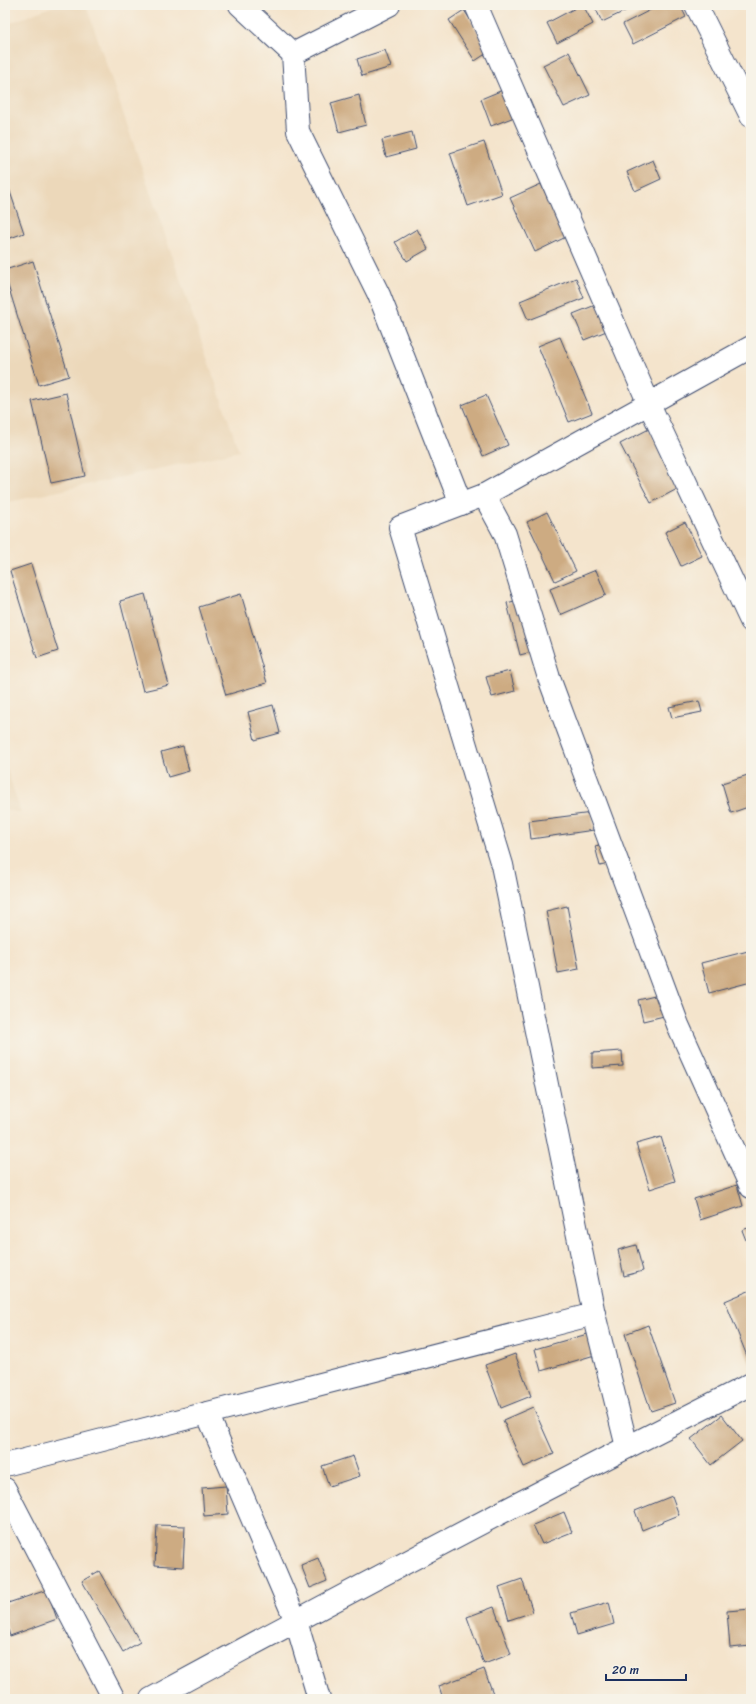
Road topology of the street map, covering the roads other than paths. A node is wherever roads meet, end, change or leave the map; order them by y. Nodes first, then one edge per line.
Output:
1 (240, 5) edge
2 (389, 5) edge
3 (476, 5) edge
4 (696, 5) edge
5 (293, 54) junction
6 (751, 116) edge
7 (751, 347) edge
8 (649, 404) junction
9 (484, 495) junction
10 (461, 504) junction
11 (751, 621) edge
12 (751, 1187) edge
13 (594, 1314) junction
14 (751, 1384) edge
15 (207, 1414) junction
16 (626, 1447) junction
17 (5, 1465) edge
18 (5, 1489) edge
19 (296, 1621) junction
20 (114, 1699) edge
21 (151, 1699) edge
22 (319, 1699) edge

1 - 5 street
2 - 5 street
3 - 8 street
4 - 6 street
5 - 10 street
7 - 8 street
8 - 9 street
8 - 11 street
9 - 10 street
9 - 12 street
10 - 13 street
13 - 15 street
13 - 16 street
14 - 16 street
15 - 17 street
15 - 19 street
16 - 19 street
18 - 20 street
19 - 21 street
19 - 22 street

